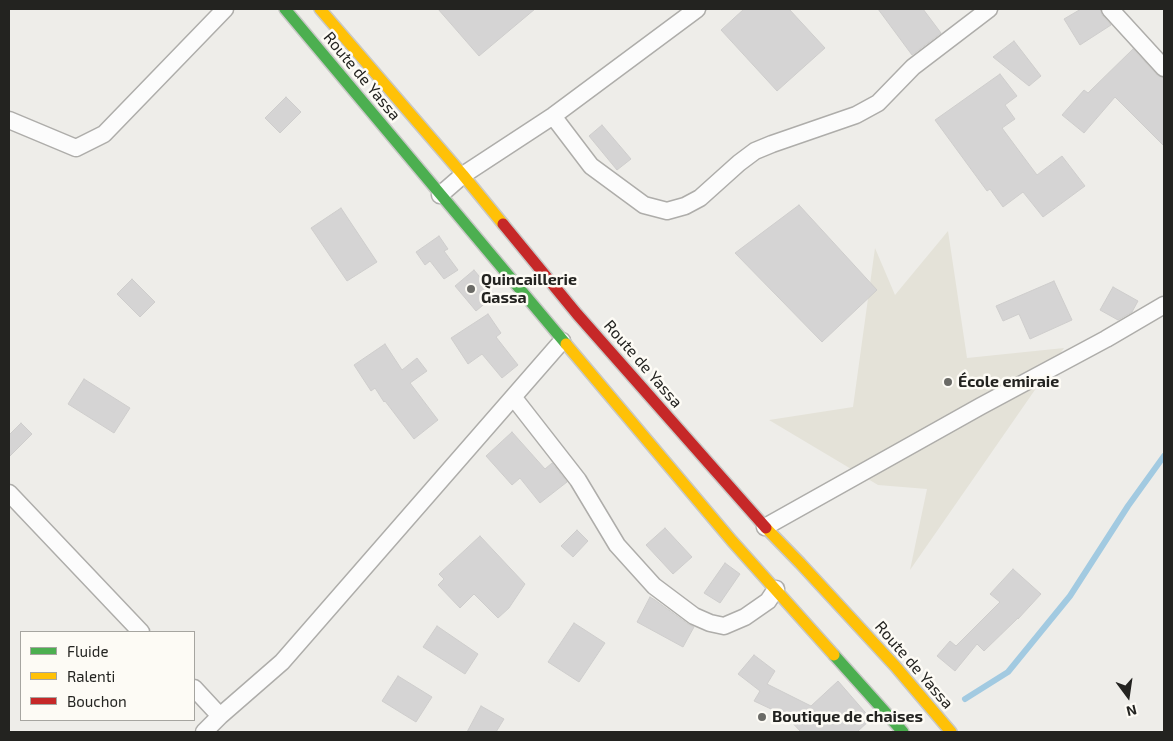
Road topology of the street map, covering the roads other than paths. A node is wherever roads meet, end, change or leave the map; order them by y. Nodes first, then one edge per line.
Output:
1 (225, 9) edge
2 (285, 9) edge
3 (320, 9) edge
4 (989, 9) edge
5 (1110, 9) edge
6 (690, 11) edge
7 (1163, 64) edge
8 (553, 116) junction
9 (9, 120) edge
10 (464, 175) junction
11 (440, 195) junction
12 (1164, 305) edge
13 (562, 341) junction
14 (514, 398) junction
15 (9, 493) edge
16 (765, 527) junction
17 (776, 589) junction
18 (140, 631) edge
19 (195, 689) edge
20 (220, 716) junction
21 (204, 732) edge
22 (902, 732) edge
23 (951, 732) edge

1 - 9 street
2 - 11 main road, Route de Yassa
3 - 10 main road, Route de Yassa
4 - 8 street
5 - 7 street
6 - 8 street
8 - 10 street
10 - 11 street
10 - 16 main road, Route de Yassa
11 - 13 main road, Route de Yassa
12 - 16 street
13 - 14 street
13 - 17 main road, Route de Yassa
14 - 17 street
14 - 20 street
15 - 18 street
16 - 23 main road, Route de Yassa
17 - 22 main road, Route de Yassa
19 - 20 street
20 - 21 street

